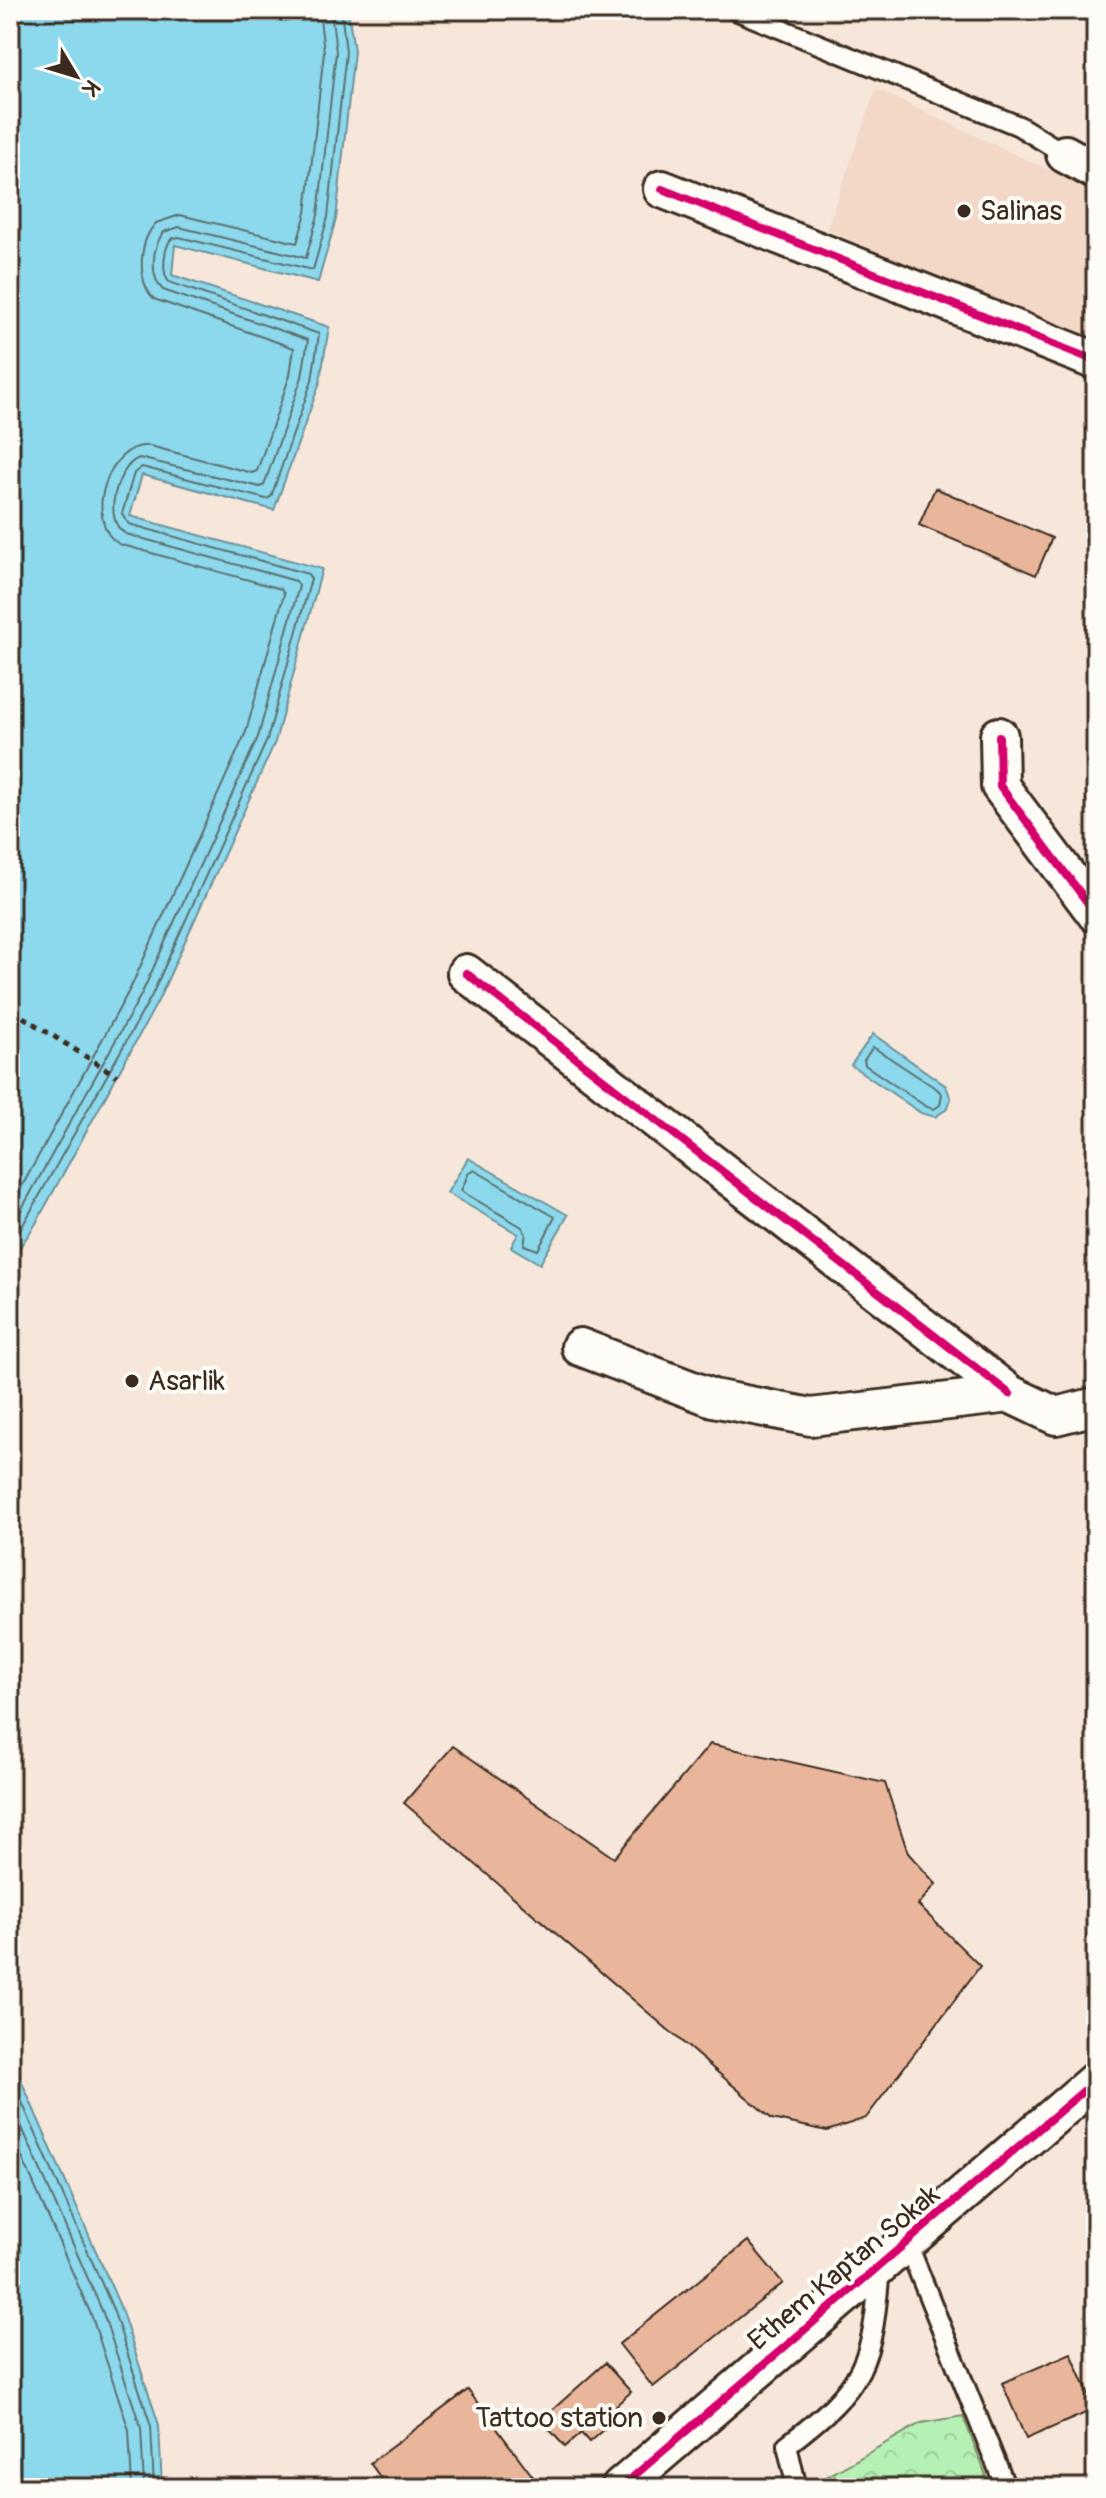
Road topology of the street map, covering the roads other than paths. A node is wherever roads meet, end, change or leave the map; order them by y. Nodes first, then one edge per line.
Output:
1 (735, 10) edge
2 (1065, 154) joint
3 (1096, 171) edge
4 (662, 189) dead end
5 (1096, 361) edge
6 (999, 736) dead end
7 (1096, 914) edge
8 (466, 973) dead end
9 (580, 1347) dead end
10 (1010, 1394) junction
11 (1096, 1406) edge
12 (1096, 2080) edge
13 (894, 2255) junction
14 (620, 2488) edge
15 (797, 2488) edge
16 (1006, 2488) edge

1 - 2 lane
2 - 3 street
4 - 5 street
6 - 7 street
8 - 10 street
9 - 10 street
10 - 11 street
12 - 13 street, Ethem Kaptan Sokak
13 - 14 street, Ethem Kaptan Sokak
13 - 15 lane
13 - 16 lane

